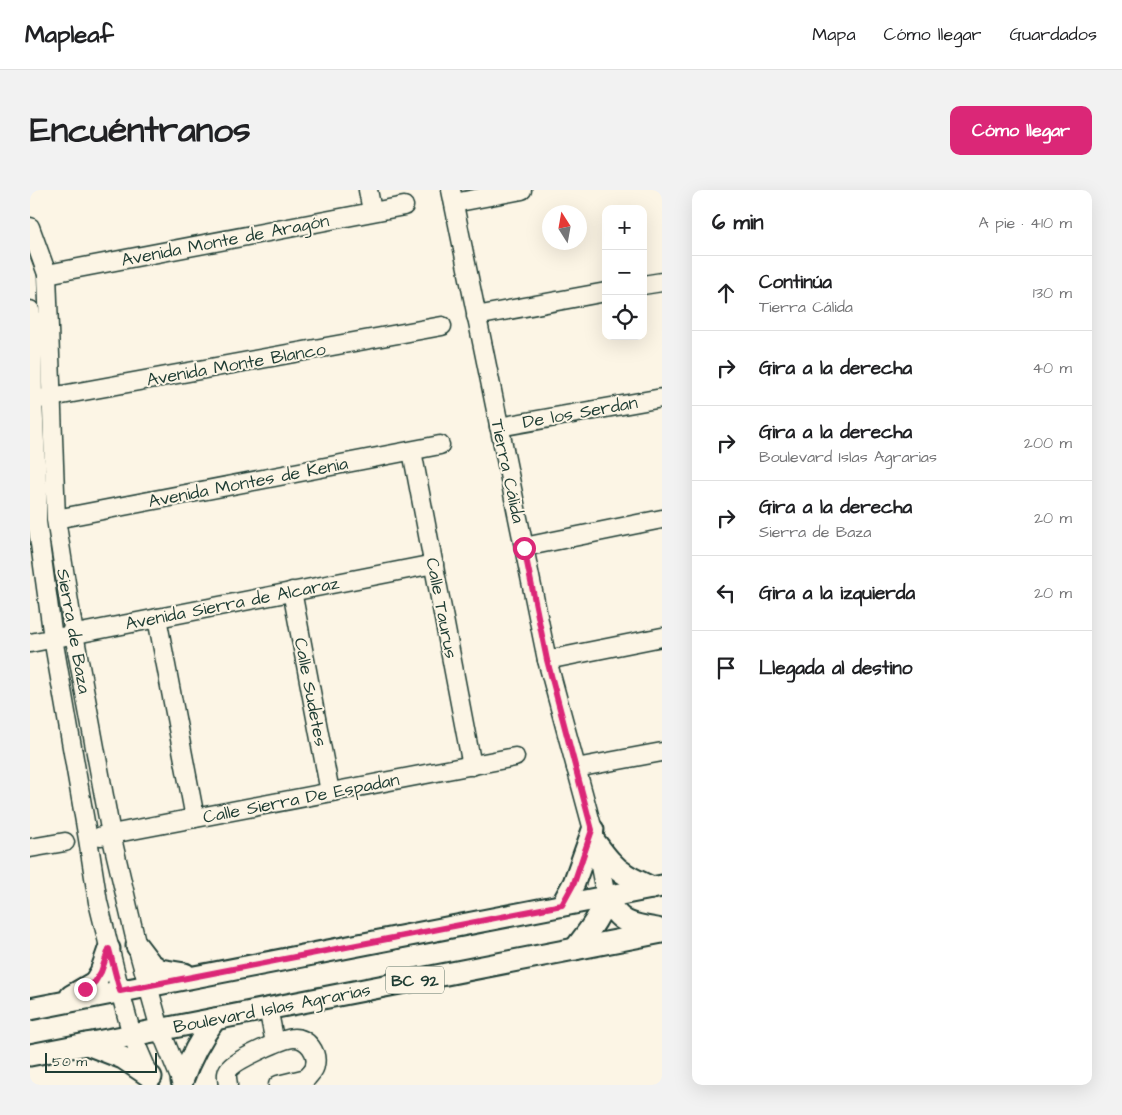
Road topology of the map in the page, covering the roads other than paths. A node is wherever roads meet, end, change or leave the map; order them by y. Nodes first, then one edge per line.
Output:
1 (368, 190) edge
2 (522, 190) edge
3 (452, 197) edge
4 (404, 206) dead end
5 (372, 212) junction
6 (30, 227) edge
7 (47, 274) junction
8 (662, 282) edge
9 (647, 284) edge
10 (602, 293) edge
11 (30, 310) edge
12 (476, 316) junction
13 (442, 326) dead end
14 (51, 397) junction
15 (662, 398) edge
16 (32, 400) edge
17 (499, 427) junction
18 (440, 445) dead end
19 (412, 451) junction
20 (56, 519) junction
21 (662, 519) edge
22 (34, 523) edge
23 (524, 548) junction
24 (434, 564) junction
25 (292, 591) junction
26 (158, 618) junction
27 (74, 634) junction
28 (662, 637) edge
29 (53, 638) junction
30 (30, 642) edge
31 (547, 660) junction
32 (662, 752) edge
33 (515, 757) dead end
34 (472, 766) junction
35 (576, 768) junction
36 (330, 792) junction
37 (195, 818) junction
38 (111, 834) junction
39 (593, 836) junction
40 (88, 838) junction
41 (65, 842) dead end
42 (30, 848) edge
43 (657, 887) edge
44 (606, 897) junction
45 (562, 905) junction
46 (662, 931) edge
47 (137, 946) junction
48 (109, 949) junction
49 (574, 949) junction
50 (200, 976) junction
51 (147, 985) junction
52 (120, 991) junction
53 (57, 1004) junction
54 (268, 1008) junction
55 (30, 1009) edge
56 (216, 1019) junction
57 (160, 1029) junction
58 (132, 1035) junction
59 (275, 1043) junction
60 (86, 1044) junction
61 (30, 1055) edge
62 (152, 1081) edge
63 (183, 1083) edge
64 (228, 1085) edge
65 (278, 1085) edge

1 - 5 street
2 - 3 street
3 - 12 street, Tierra Cálida
4 - 5 street, Avenida Monte de Aragón
5 - 7 street, Avenida Monte de Aragón
6 - 7 street, Sierra de Baza
7 - 14 street, Sierra de Baza
8 - 9 street
10 - 12 street
11 - 16 street, Sierra de Baza
12 - 17 street, Tierra Cálida
13 - 14 street, Avenida Monte Blanco
14 - 16 street, Avenida Monte Blanco
14 - 20 street, Sierra de Baza
15 - 17 street, De los Serdan
16 - 22 street, Sierra de Baza
17 - 23 street, Tierra Cálida
18 - 19 street, Avenida Montes de Kenia
19 - 20 street, Avenida Montes de Kenia
19 - 24 street, Calle Taurus
20 - 27 street, Sierra de Baza
21 - 23 street
22 - 29 street, Sierra de Baza
23 - 31 street, Tierra Cálida
24 - 25 street, Avenida Sierra de Alcaraz
24 - 34 street, Calle Taurus
25 - 26 street, Avenida Sierra de Alcaraz
25 - 36 street, Calle Sudetes
26 - 27 street, Avenida Sierra de Alcaraz
26 - 37 street
27 - 29 street, Avenida Sierra de Alcaraz
27 - 38 street, Sierra de Baza
28 - 31 street
29 - 30 street, Avenida Sierra de Alcaraz
29 - 40 street, Sierra de Baza
31 - 35 street, Tierra Cálida
32 - 35 street
33 - 34 street, Calle Sierra De Espadan
34 - 36 street, Calle Sierra De Espadan
35 - 39 street, Tierra Cálida
36 - 37 street, Calle Sierra De Espadan
37 - 38 street, Calle Sierra De Espadan
38 - 40 street, Calle Sierra De Espadan
38 - 47 street, Sierra de Baza
39 - 43 main road
39 - 44 street, Tierra Cálida
39 - 45 main road
40 - 48 street, Sierra de Baza
41 - 42 street
43 - 44 main road, BC 92
44 - 45 main road, BC 92
44 - 46 main road
44 - 49 main road
45 - 50 main road, BC 92
46 - 49 main road, Boulevard Islas Agrarias / BC 92
47 - 50 main road
47 - 51 street, Sierra de Baza
48 - 52 street, Sierra de Baza
48 - 53 main road
49 - 54 main road, Boulevard Islas Agrarias / BC 92
50 - 51 main road, BC 92
51 - 52 main road, BC 92
51 - 57 street, Sierra de Baza
52 - 53 main road, BC 92
52 - 58 street, Sierra de Baza
53 - 55 main road, BC 92
54 - 56 main road, Boulevard Islas Agrarias / BC 92
54 - 59 street
56 - 57 main road, Boulevard Islas Agrarias / BC 92
56 - 63 main road
57 - 58 main road, Boulevard Islas Agrarias / BC 92
57 - 63 street, Sierra de Baza
58 - 60 main road, Boulevard Islas Agrarias / BC 92
58 - 62 street, Sierra de Baza
59 - 64 street
59 - 65 street
60 - 61 main road, Boulevard Islas Agrarias / BC 92
60 - 62 main road

